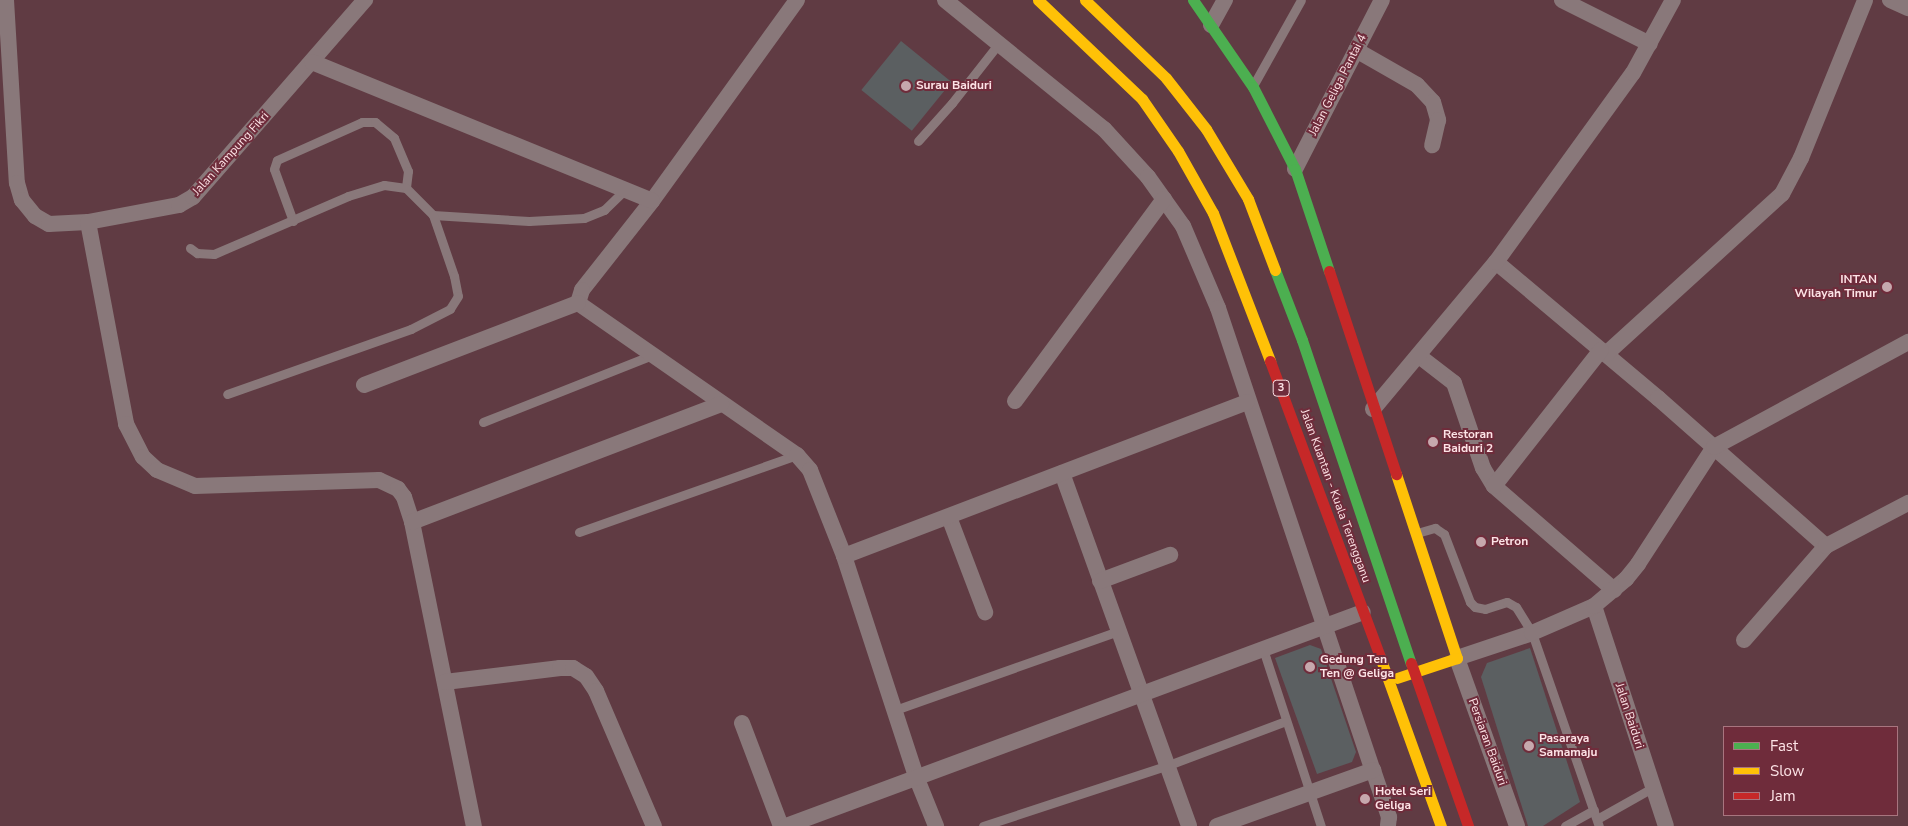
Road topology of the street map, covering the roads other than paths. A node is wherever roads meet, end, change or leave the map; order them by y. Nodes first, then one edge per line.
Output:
1 (6, 0) edge
2 (365, 0) edge
3 (796, 0) edge
4 (945, 0) edge
5 (1038, 0) edge
6 (1085, 0) edge
7 (1193, 0) edge
8 (1224, 0) edge
9 (1301, 0) edge
10 (1382, 0) edge
11 (1562, 0) edge
12 (1673, 0) edge
13 (1865, 0) edge
14 (1890, 0) edge
15 (1908, 8) edge
16 (1211, 25) junction
17 (999, 43) junction
18 (1650, 44) junction
19 (1356, 50) junction
20 (312, 62) junction
21 (1253, 86) junction
22 (918, 141) dead end
23 (1432, 145) dead end
24 (8, 147) edge
25 (1295, 169) junction
26 (406, 188) junction
27 (625, 190) junction
28 (1164, 199) junction
29 (652, 201) junction
30 (433, 215) junction
31 (88, 222) junction
32 (293, 222) junction
33 (190, 248) dead end
34 (1496, 262) junction
35 (578, 303) junction
36 (1908, 342) edge
37 (1604, 352) junction
38 (652, 356) junction
39 (1419, 356) junction
40 (364, 385) dead end
41 (227, 394) dead end
42 (1015, 401) dead end
43 (1247, 402) junction
44 (721, 404) junction
45 (1373, 409) junction
46 (483, 422) dead end
47 (1714, 447) junction
48 (797, 455) junction
49 (1062, 473) junction
50 (1494, 486) junction
51 (1908, 503) edge
52 (949, 517) junction
53 (412, 522) junction
54 (579, 532) dead end
55 (1414, 534) junction
56 (1826, 546) junction
57 (1170, 555) dead end
58 (844, 556) junction
59 (1100, 581) junction
60 (1614, 590) junction
61 (1594, 606) junction
62 (985, 612) dead end
63 (1363, 612) junction
64 (1323, 626) junction
65 (1118, 631) junction
66 (1532, 633) junction
67 (1744, 640) dead end
68 (1263, 649) junction
69 (1456, 658) junction
70 (1414, 673) junction
71 (445, 682) junction
72 (1388, 682) junction
73 (1140, 695) junction
74 (895, 710) junction
75 (1286, 721) junction
76 (742, 723) dead end
77 (1166, 766) junction
78 (1373, 770) junction
79 (917, 779) junction
80 (1652, 788) junction
81 (1309, 793) junction
82 (1594, 810) junction
83 (1598, 822) edge
84 (474, 826) edge
85 (654, 826) edge
86 (781, 826) edge
87 (786, 826) edge
88 (936, 826) edge
89 (983, 826) edge
90 (1189, 826) edge
91 (1217, 826) edge
92 (1321, 826) edge
93 (1387, 826) edge
94 (1441, 826) edge
95 (1468, 826) edge
96 (1517, 826) edge
97 (1565, 826) edge
98 (1666, 826) edge

1 - 24 street, Jalan Kampung Fikri
2 - 20 street, Jalan Kampung Fikri
3 - 29 street
4 - 17 street
5 - 63 main road, Jalan Kuantan - Kuala Terengganu / 3
6 - 70 main road, Jalan Kuantan - Kuala Terengganu
7 - 16 main road
8 - 16 street
9 - 21 lane
10 - 19 street, Jalan Geliga Pantai 4
11 - 18 street
12 - 18 street
13 - 37 street
14 - 15 street
16 - 21 main road
17 - 22 lane
17 - 28 street
18 - 34 street
19 - 23 street
19 - 25 street, Jalan Geliga Pantai 4
20 - 27 street
20 - 31 street, Jalan Kampung Fikri
21 - 25 main road
24 - 31 street, Jalan Kampung Fikri
25 - 45 main road
26 - 30 lane
26 - 32 lane
26 - 32 lane
27 - 29 street
27 - 30 lane
28 - 42 street
28 - 43 street
29 - 35 street
30 - 41 lane
31 - 53 street
32 - 33 lane
34 - 37 street
34 - 39 street
35 - 38 street
35 - 40 street
36 - 47 street
37 - 47 street
37 - 50 street
38 - 44 street
38 - 46 lane
39 - 45 street
39 - 50 street
43 - 49 street
43 - 64 street
44 - 48 street
44 - 53 street
45 - 55 main road
47 - 56 street
47 - 60 street
48 - 54 lane
48 - 58 street
49 - 52 street
49 - 59 street
50 - 60 street
51 - 56 street
52 - 58 street
52 - 62 street
53 - 71 street
55 - 66 lane
55 - 69 main road
56 - 67 street
57 - 59 street
58 - 74 street
59 - 65 street
60 - 61 street
61 - 66 street
61 - 80 street, Jalan Baiduri
63 - 64 street
63 - 72 main road, Jalan Kuantan - Kuala Terengganu / 3
64 - 68 street
64 - 78 street
65 - 73 street
65 - 74 lane
66 - 69 street
66 - 82 lane
68 - 73 street
68 - 75 lane
69 - 70 main road
69 - 96 street, Persiaran Baiduri
70 - 72 main road
70 - 95 main road, Jalan Kuantan - Kuala Terengganu
71 - 84 street
71 - 85 street
72 - 94 main road, Jalan Kuantan - Kuala Terengganu / 3
73 - 77 street
73 - 79 street
74 - 79 street
75 - 77 lane
75 - 81 lane
76 - 86 street
77 - 89 lane
77 - 90 street
78 - 81 street
78 - 93 street
79 - 87 street
79 - 88 street
80 - 83 lane
80 - 98 street, Jalan Baiduri
81 - 91 street
81 - 92 lane
82 - 83 lane
82 - 97 lane

